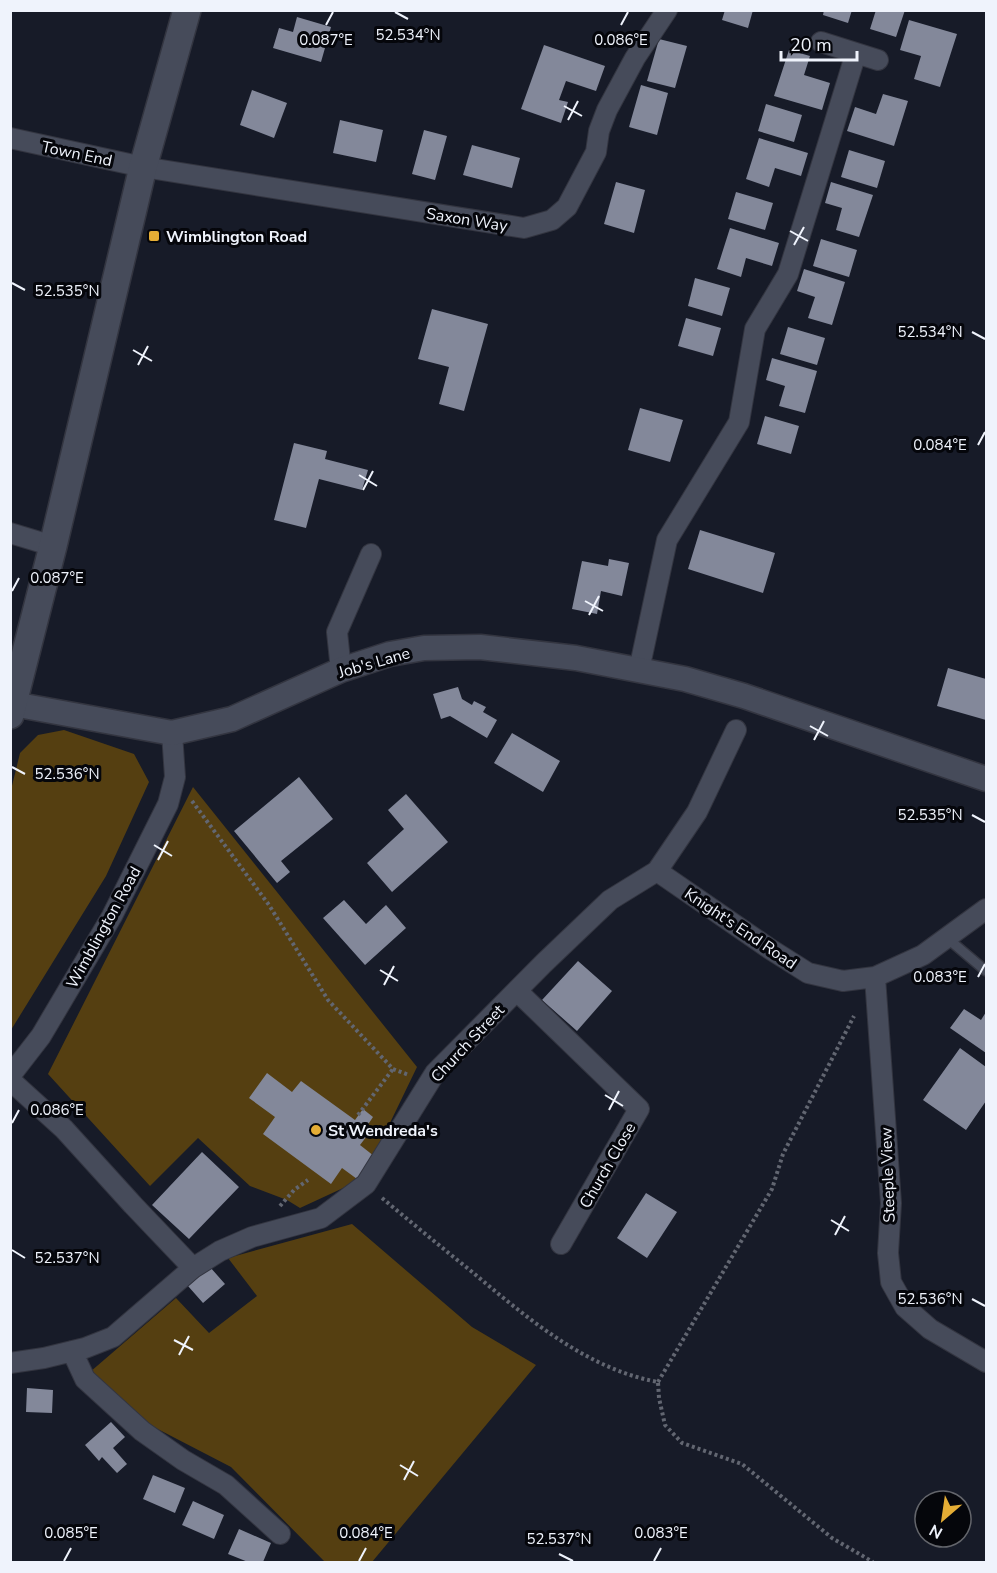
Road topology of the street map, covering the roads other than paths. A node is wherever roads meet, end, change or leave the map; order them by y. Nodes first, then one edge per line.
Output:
1 (187, 10) edge
2 (667, 10) edge
3 (821, 42) dead end
4 (856, 53) junction
5 (878, 60) dead end
6 (10, 138) edge
7 (142, 167) junction
8 (10, 533) edge
9 (53, 546) junction
10 (371, 554) dead end
11 (341, 670) junction
12 (639, 670) junction
13 (12, 710) edge
14 (736, 730) dead end
15 (172, 733) junction
16 (987, 779) edge
17 (657, 871) junction
18 (987, 909) edge
19 (947, 938) junction
20 (987, 971) edge
21 (875, 977) junction
22 (517, 991) junction
23 (10, 1078) edge
24 (561, 1244) dead end
25 (193, 1268) junction
26 (72, 1351) junction
27 (987, 1362) edge
28 (10, 1363) edge
29 (280, 1534) dead end

1 - 7 main road
2 - 7 street, Saxon Way
3 - 4 street
4 - 5 street
4 - 12 street
6 - 7 street, Town End
7 - 9 main road
8 - 9 street
9 - 13 main road
10 - 11 street
11 - 12 street, Job's Lane
11 - 15 street, Job's Lane
12 - 16 street, Job's Lane
13 - 15 street, Job's Lane
14 - 17 street
15 - 23 street, Wimblington Road
17 - 21 street, Knight's End Road
17 - 22 street, Church Street
18 - 19 street, Knight's End Road
19 - 20 lane
19 - 21 street, Knight's End Road
21 - 27 street, Steeple View
22 - 24 street, Church Close
22 - 25 street, Church Street
23 - 25 street
25 - 26 street, Church Street
26 - 28 street, Church Street
26 - 29 street

